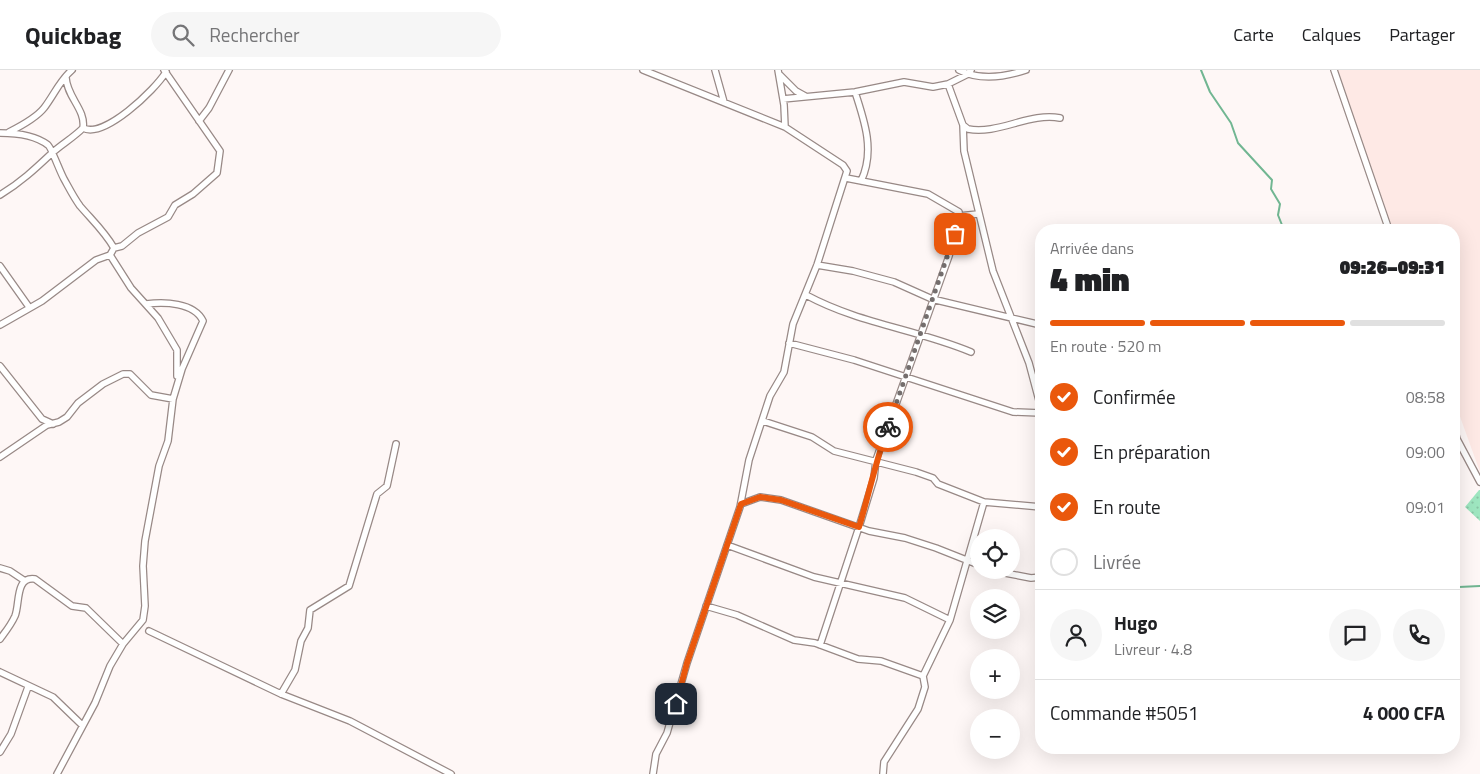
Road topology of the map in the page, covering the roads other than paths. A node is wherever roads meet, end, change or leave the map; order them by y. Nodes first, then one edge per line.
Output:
1 (72, 70) edge
2 (229, 70) edge
3 (715, 70) edge
4 (959, 70) edge
5 (1026, 70) edge
6 (1334, 70) edge
7 (166, 71) edge
8 (645, 71) edge
9 (779, 71) edge
10 (969, 72) edge
11 (66, 78) junction
12 (948, 84) junction
13 (855, 92) junction
14 (805, 96) junction
15 (783, 99) junction
16 (724, 102) junction
17 (1060, 118) dead end
18 (199, 121) junction
19 (963, 125) junction
20 (785, 127) junction
21 (82, 128) junction
22 (0, 133) edge
23 (7, 133) junction
24 (54, 151) junction
25 (846, 178) junction
26 (861, 181) junction
27 (0, 195) edge
28 (978, 214) junction
29 (959, 216) junction
30 (1387, 224) edge
31 (114, 248) junction
32 (110, 255) junction
33 (817, 265) junction
34 (0, 266) edge
35 (806, 296) junction
36 (932, 299) junction
37 (146, 304) junction
38 (29, 306) junction
39 (1012, 319) junction
40 (1035, 324) edge
41 (0, 325) edge
42 (920, 336) junction
43 (789, 342) junction
44 (971, 352) dead end
45 (0, 366) edge
46 (906, 377) junction
47 (1035, 386) edge
48 (176, 389) junction
49 (174, 399) junction
50 (1035, 413) edge
51 (764, 421) junction
52 (53, 424) junction
53 (396, 444) dead end
54 (1460, 445) edge
55 (0, 457) edge
56 (876, 460) junction
57 (1480, 482) edge
58 (984, 502) junction
59 (741, 504) junction
60 (1035, 506) edge
61 (859, 527) junction
62 (727, 545) junction
63 (968, 560) junction
64 (0, 568) edge
65 (1020, 576) edge
66 (1035, 578) edge
67 (24, 581) junction
68 (841, 582) junction
69 (706, 606) junction
70 (950, 620) junction
71 (149, 631) dead end
72 (0, 640) edge
73 (123, 644) junction
74 (820, 645) junction
75 (0, 672) edge
76 (923, 676) junction
77 (28, 687) junction
78 (281, 694) junction
79 (82, 725) junction
80 (0, 752) edge
81 (57, 774) edge
82 (451, 774) edge
83 (653, 774) edge
84 (882, 774) edge

1 - 11 street
2 - 18 street
3 - 16 street
4 - 10 street
5 - 10 street
6 - 30 street
7 - 18 street
7 - 21 street
8 - 16 street
9 - 14 street
9 - 15 street
10 - 12 street
11 - 21 street
11 - 23 street
12 - 13 street
12 - 19 street
13 - 14 street
13 - 26 street
14 - 15 street
15 - 20 street
16 - 20 street
17 - 19 street
18 - 31 street
19 - 28 street
20 - 25 street
21 - 24 street
22 - 23 street
23 - 24 street
24 - 27 street
24 - 31 street
25 - 26 street
25 - 33 street
26 - 29 street
28 - 29 street
28 - 39 street
29 - 36 street
31 - 32 street
32 - 37 street
32 - 38 street
33 - 35 street
33 - 36 street
34 - 38 street
35 - 42 street
35 - 43 street
36 - 39 street
36 - 42 street
37 - 48 street
37 - 48 street
38 - 41 street
39 - 40 street
39 - 47 street
42 - 44 street
42 - 46 street
43 - 46 street
43 - 51 street
45 - 52 street
46 - 50 street
46 - 56 street
48 - 49 street
49 - 52 street
49 - 73 street
51 - 56 street
51 - 59 street
52 - 55 street
53 - 78 street
54 - 57 street
56 - 58 street
56 - 61 street
58 - 60 street
58 - 63 street
59 - 61 street
59 - 62 street
61 - 63 street
61 - 68 street
62 - 68 street
62 - 69 street
63 - 70 street
64 - 67 street
65 - 66 street
67 - 72 street
67 - 73 street
68 - 70 street
68 - 74 street
69 - 74 street
69 - 83 street
70 - 76 street
71 - 78 street
73 - 79 street
74 - 76 street
75 - 77 street
76 - 84 street
77 - 79 street
77 - 80 street
78 - 82 street
79 - 81 street

